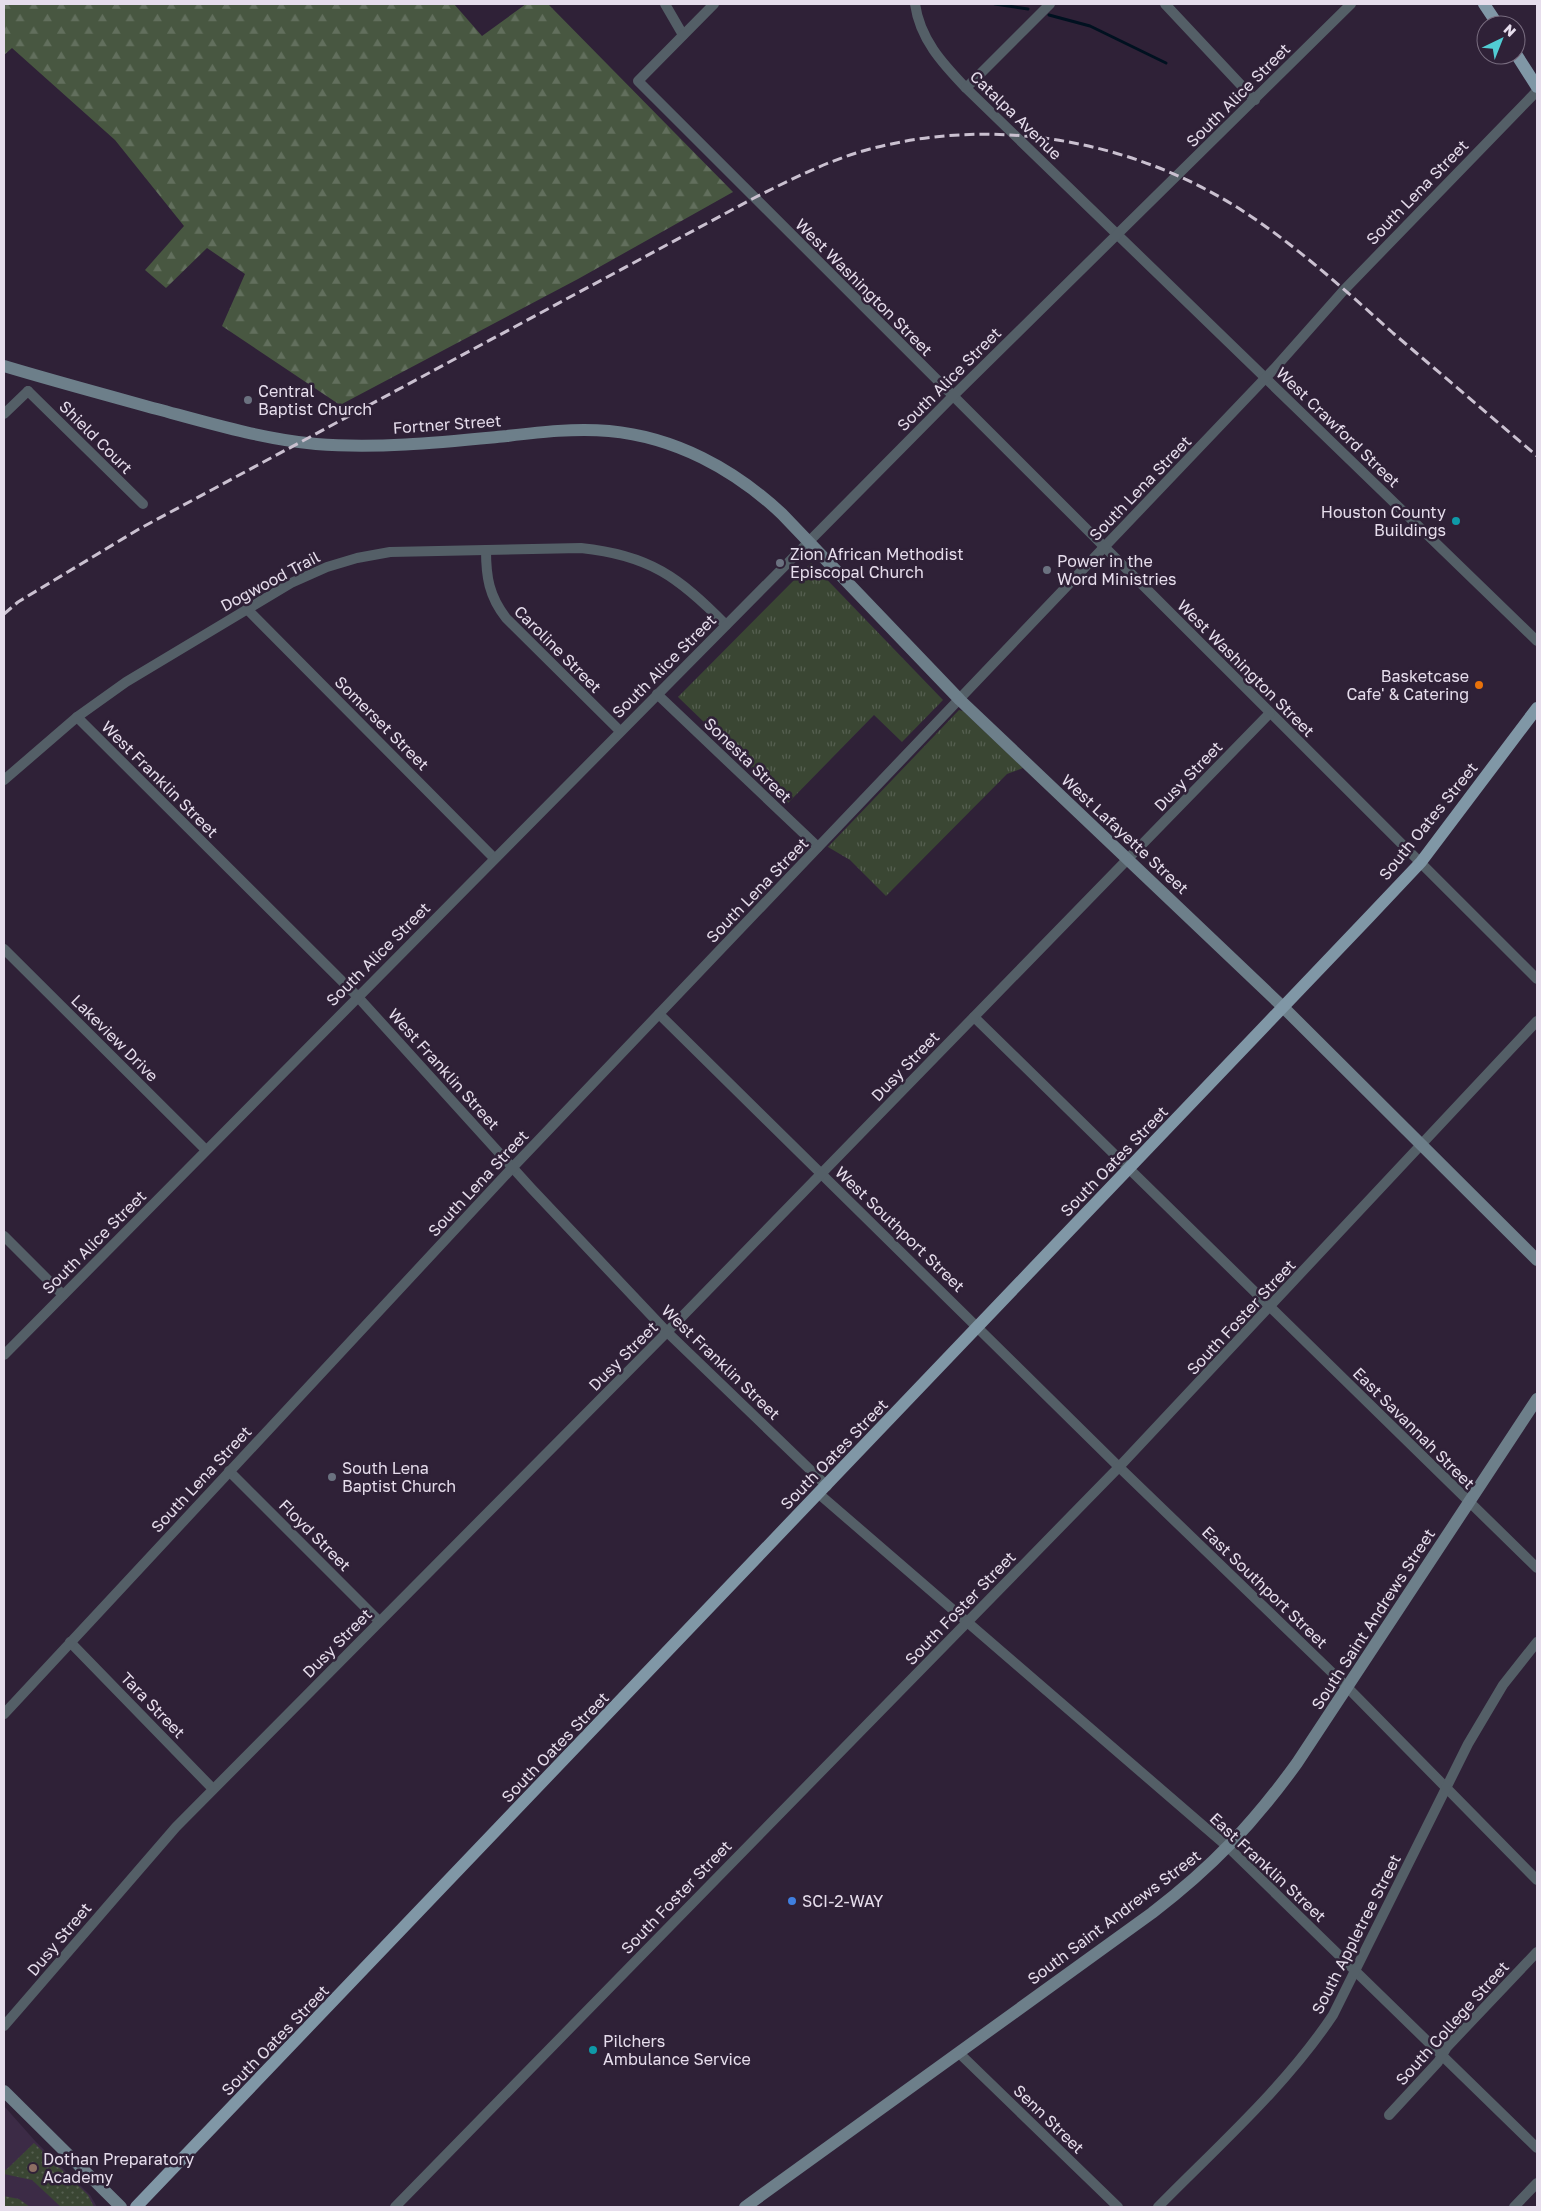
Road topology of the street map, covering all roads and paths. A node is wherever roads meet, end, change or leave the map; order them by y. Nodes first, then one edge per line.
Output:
1 (665, 4) edge
2 (714, 4) edge
3 (915, 4) edge
4 (1050, 4) edge
5 (1166, 4) edge
6 (1350, 4) edge
7 (1484, 4) edge
8 (1491, 15) edge
9 (684, 35) junction
10 (1523, 65) edge
11 (1537, 87) edge
12 (966, 88) junction
13 (1537, 91) edge
14 (1255, 100) junction
15 (1118, 234) junction
16 (4, 366) edge
17 (30, 374) junction
18 (1265, 378) junction
19 (28, 391) junction
20 (952, 397) junction
21 (4, 414) edge
22 (143, 504) dead end
23 (809, 541) junction
24 (1103, 548) junction
25 (486, 550) junction
26 (248, 609) junction
27 (726, 625) junction
28 (1537, 641) edge
29 (657, 694) junction
30 (960, 700) junction
31 (1537, 708) edge
32 (1270, 713) junction
33 (77, 717) junction
34 (620, 731) junction
35 (4, 780) edge
36 (818, 848) junction
37 (494, 858) junction
38 (1127, 859) junction
39 (1421, 862) junction
40 (4, 949) edge
41 (1537, 979) edge
42 (358, 996) junction
43 (1284, 1008) junction
44 (659, 1014) junction
45 (974, 1017) junction
46 (1537, 1021) edge
47 (1422, 1146) junction
48 (206, 1150) junction
49 (513, 1167) junction
50 (1129, 1169) junction
51 (822, 1173) junction
52 (4, 1236) edge
53 (1537, 1260) edge
54 (62, 1295) junction
55 (1271, 1307) junction
56 (979, 1327) junction
57 (667, 1332) junction
58 (4, 1356) edge
59 (1537, 1399) edge
60 (1119, 1467) junction
61 (229, 1471) junction
62 (823, 1490) junction
63 (1468, 1502) junction
64 (1537, 1568) edge
65 (379, 1621) junction
66 (966, 1622) junction
67 (70, 1642) junction
68 (1537, 1642) edge
69 (1347, 1687) junction
70 (4, 1714) edge
71 (213, 1789) junction
72 (1445, 1789) junction
73 (1229, 1848) junction
74 (1537, 1880) edge
75 (1537, 1952) edge
76 (1356, 1972) junction
77 (4, 2026) edge
78 (958, 2053) junction
79 (1442, 2055) junction
80 (4, 2091) edge
81 (1389, 2115) dead end
82 (1537, 2148) edge
83 (1537, 2183) edge
84 (121, 2207) edge
85 (136, 2207) edge
86 (395, 2207) edge
87 (745, 2207) edge
88 (1118, 2207) edge
89 (1158, 2207) edge
90 (1514, 2207) edge

1 - 9 street
2 - 9 street
3 - 12 street, Catalpa Avenue
4 - 12 street
5 - 14 street
6 - 14 street, South Alice Street
7 - 8 main road
9 - 20 street, West Washington Street
10 - 11 main road
12 - 15 street, Catalpa Avenue
13 - 18 street, South Lena Street
14 - 15 street, South Alice Street
15 - 18 street, West Crawford Street
15 - 20 street, South Alice Street
16 - 17 street, Fortner Street
17 - 19 street
17 - 23 street, Fortner Street
18 - 24 street, South Lena Street
18 - 28 street, West Crawford Street
19 - 21 street
19 - 22 street, Shield Court
20 - 23 street, South Alice Street
20 - 24 street, West Washington Street
23 - 27 street, South Alice Street
23 - 30 street, West Lafayette Street
24 - 30 street, South Lena Street
24 - 32 street, West Washington Street
25 - 26 street, Dogwood Trail
25 - 27 street, Dogwood Trail
25 - 34 street, Caroline Street
26 - 33 street, Dogwood Trail
26 - 37 street, Somerset Street
27 - 29 street, South Alice Street
29 - 34 street, South Alice Street
29 - 36 street, Sonesta Street
30 - 36 street, South Lena Street
30 - 38 street, West Lafayette Street
31 - 39 main road, South Oates Street
32 - 38 street, Dusy Street
32 - 39 street, West Washington Street
33 - 35 street, Dogwood Trail
33 - 42 street, West Franklin Street
34 - 37 street, South Alice Street
36 - 44 street, South Lena Street
37 - 42 street, South Alice Street
38 - 43 street, West Lafayette Street
38 - 45 street, Dusy Street
39 - 41 street, West Washington Street
39 - 43 main road, South Oates Street
40 - 48 street, Lakeview Drive
42 - 48 street, South Alice Street
42 - 49 street, West Franklin Street
43 - 47 street, West Lafayette Street
43 - 50 main road, South Oates Street
44 - 49 street, South Lena Street
44 - 51 street, West Southport Street
45 - 50 street, East Savannah Street
45 - 51 street, Dusy Street
46 - 47 street, South Foster Street
47 - 53 street, West Lafayette Street
47 - 55 street, South Foster Street
48 - 54 street, South Alice Street
49 - 57 street, West Franklin Street
49 - 61 street, South Lena Street
50 - 55 street, East Savannah Street
50 - 56 main road, South Oates Street
51 - 56 street, West Southport Street
51 - 57 street, Dusy Street
52 - 54 street
54 - 58 street, South Alice Street
55 - 60 street, South Foster Street
55 - 63 street, East Savannah Street
56 - 60 street, West Southport Street
56 - 62 main road, South Oates Street
57 - 62 street, West Franklin Street
57 - 65 street, Dusy Street
59 - 63 street, South Saint Andrews Street
60 - 66 street, South Foster Street
60 - 69 street, East Southport Street
61 - 65 street, Floyd Street
61 - 67 street, South Lena Street
62 - 66 street, West Franklin Street
62 - 85 main road, South Oates Street
63 - 64 street, East Savannah Street
63 - 69 street, South Saint Andrews Street
65 - 71 street, Dusy Street
66 - 73 street, East Franklin Street
66 - 86 street, South Foster Street
67 - 70 street, South Lena Street
67 - 71 street, Tara Street
68 - 72 street, South Appletree Street
69 - 72 street, East Southport Street
69 - 73 street, South Saint Andrews Street
71 - 77 street, Dusy Street
72 - 74 street, East Southport Street
72 - 76 street, South Appletree Street
73 - 76 street, East Franklin Street
73 - 78 street, South Saint Andrews Street
75 - 79 street, South College Street
76 - 79 street, East Franklin Street
76 - 89 street, South Appletree Street
78 - 87 street, South Saint Andrews Street
78 - 88 street, Senn Street
79 - 81 street, South College Street
79 - 82 street, East Franklin Street
80 - 84 street
83 - 90 street

